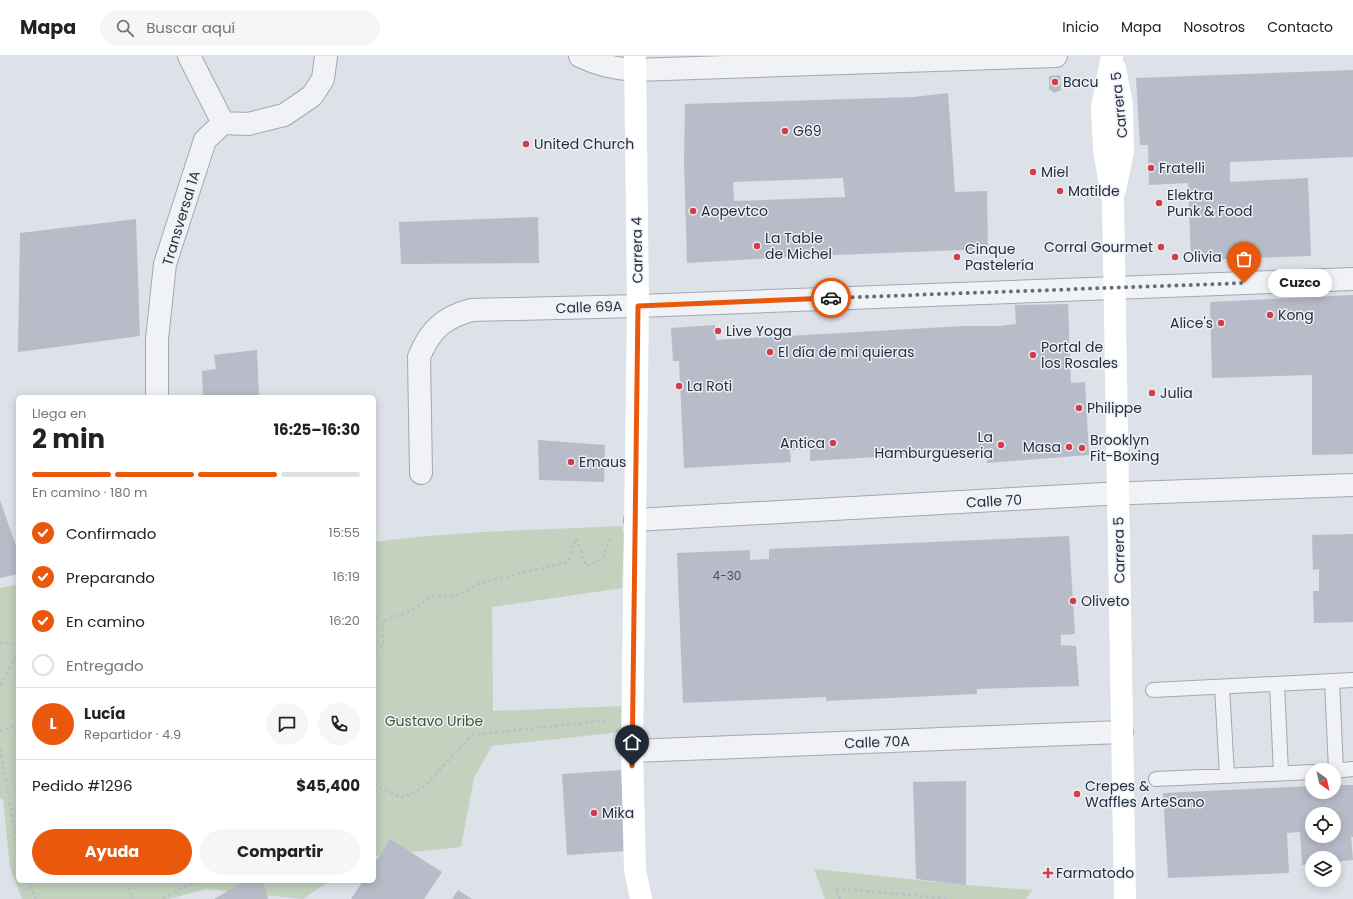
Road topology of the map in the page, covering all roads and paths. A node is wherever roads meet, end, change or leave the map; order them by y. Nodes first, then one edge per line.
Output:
1 (189, 56) edge
2 (326, 56) edge
3 (580, 56) edge
4 (1056, 56) edge
5 (1112, 56) edge
6 (635, 63) edge
7 (223, 123) junction
8 (1353, 279) edge
9 (1114, 288) junction
10 (638, 306) junction
11 (157, 395) edge
12 (421, 473) dead end
13 (1353, 485) edge
14 (1118, 494) junction
15 (635, 520) junction
16 (611, 537) dead end
17 (0, 642) edge
18 (16, 645) edge
19 (376, 648) edge
20 (16, 657) edge
21 (1353, 680) edge
22 (1332, 681) junction
23 (1277, 684) junction
24 (0, 685) edge
25 (1222, 687) junction
26 (1153, 690) dead end
27 (614, 719) dead end
28 (16, 726) edge
29 (0, 731) edge
30 (1122, 732) junction
31 (0, 749) edge
32 (632, 751) junction
33 (1335, 763) edge
34 (1341, 770) edge
35 (1353, 770) edge
36 (1305, 772) edge
37 (1281, 773) junction
38 (1227, 776) junction
39 (1156, 779) dead end
40 (376, 785) edge
41 (16, 839) edge
42 (28, 883) edge
43 (128, 883) edge
44 (194, 883) edge
45 (36, 899) edge
46 (132, 899) edge
47 (163, 899) edge
48 (641, 899) edge
49 (840, 899) edge
50 (950, 899) edge
51 (1125, 899) edge

1 - 7 street
2 - 7 street
3 - 6 street
4 - 6 street
5 - 9 street, Carrera 5
6 - 10 street, Carrera 4
7 - 11 street, Transversal 1A
8 - 9 street, Calle 69A
9 - 10 street, Calle 69A
9 - 14 street, Carrera 5
10 - 12 street, Calle 69A
10 - 15 street, Carrera 4
13 - 14 street, Calle 70
14 - 15 street, Calle 70
14 - 30 street, Carrera 5
15 - 32 street, Carrera 4
16 - 19 path
17 - 18 path
20 - 24 path
21 - 22 lane
22 - 23 lane
22 - 33 lane
23 - 25 lane
23 - 37 lane
25 - 26 lane
25 - 38 lane
27 - 40 path
28 - 29 path
30 - 32 street, Calle 70A
30 - 51 street, Carrera 5
31 - 41 path
32 - 48 street, Carrera 4
34 - 35 lane
36 - 37 lane
37 - 38 lane
38 - 39 lane
42 - 45 path
43 - 46 path
44 - 47 path
49 - 50 path

